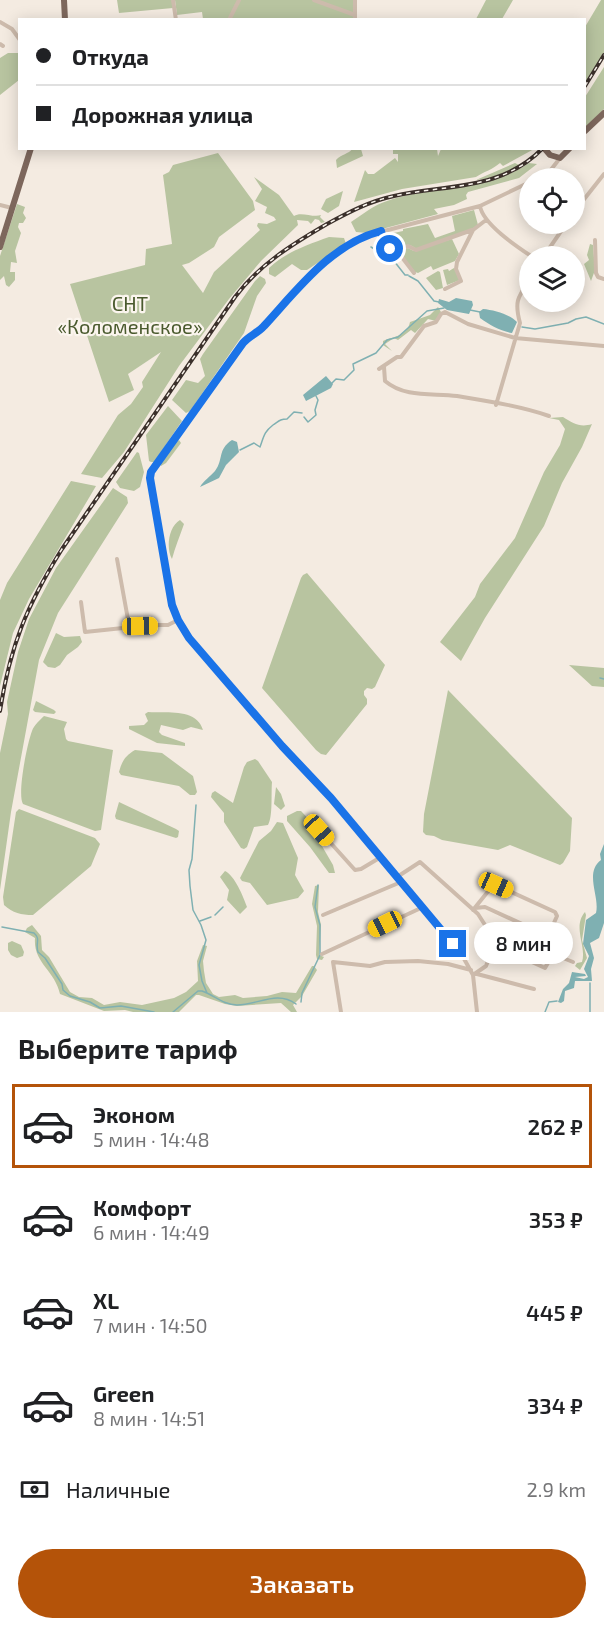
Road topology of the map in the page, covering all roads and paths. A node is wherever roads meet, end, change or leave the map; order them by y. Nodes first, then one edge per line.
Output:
1 (64, 0) edge
2 (173, 0) edge
3 (239, 0) edge
4 (314, 0) edge
5 (355, 0) edge
6 (355, 17) edge
7 (65, 18) edge
8 (176, 18) edge
9 (230, 18) edge
10 (0, 22) edge
11 (18, 37) edge
12 (604, 113) edge
13 (586, 130) edge
14 (30, 150) edge
15 (546, 150) edge
16 (568, 150) edge
17 (560, 158) junction
18 (552, 168) edge
19 (604, 174) edge
20 (519, 187) edge
21 (585, 198) edge
22 (0, 205) edge
23 (480, 206) junction
24 (12, 208) junction
25 (486, 220) junction
26 (473, 230) junction
27 (381, 231) junction
28 (595, 240) dead end
29 (0, 247) edge
30 (519, 247) edge
31 (396, 252) junction
32 (414, 273) dead end
33 (604, 279) edge
34 (445, 289) dead end
35 (519, 296) edge
36 (515, 338) junction
37 (604, 346) edge
38 (496, 404) junction
39 (549, 416) dead end
40 (117, 559) dead end
41 (81, 602) dead end
42 (178, 620) junction
43 (129, 625) junction
44 (319, 830) dead end
45 (381, 857) junction
46 (398, 877) junction
47 (401, 882) junction
48 (421, 908) junction
49 (474, 909) junction
50 (323, 915) dead end
51 (493, 944) junction
52 (322, 954) dead end
53 (573, 962) dead end
54 (473, 973) junction
55 (534, 989) dead end
56 (342, 1012) edge
57 (477, 1012) edge

1 - 7 main road
2 - 8 street
3 - 9 street
4 - 6 street
5 - 6 street
10 - 11 street
12 - 13 main road
14 - 24 main road
15 - 17 main road
16 - 17 main road
17 - 18 street
19 - 21 street
20 - 23 street
22 - 24 street
23 - 25 street
23 - 27 street
24 - 29 main road
25 - 26 street
25 - 30 street
26 - 31 street
26 - 34 street
27 - 31 street
27 - 42 street
28 - 33 street
31 - 32 street
35 - 36 street
36 - 37 street
36 - 38 street
36 - 38 street
38 - 39 street
40 - 43 street
41 - 43 street
42 - 43 street
42 - 45 street
44 - 45 street
45 - 46 street
46 - 47 street
46 - 49 street
47 - 48 street
47 - 50 street
48 - 52 street
48 - 54 street
49 - 49 street
49 - 51 street
51 - 53 street
51 - 54 street
54 - 55 street
54 - 56 street
54 - 57 street

